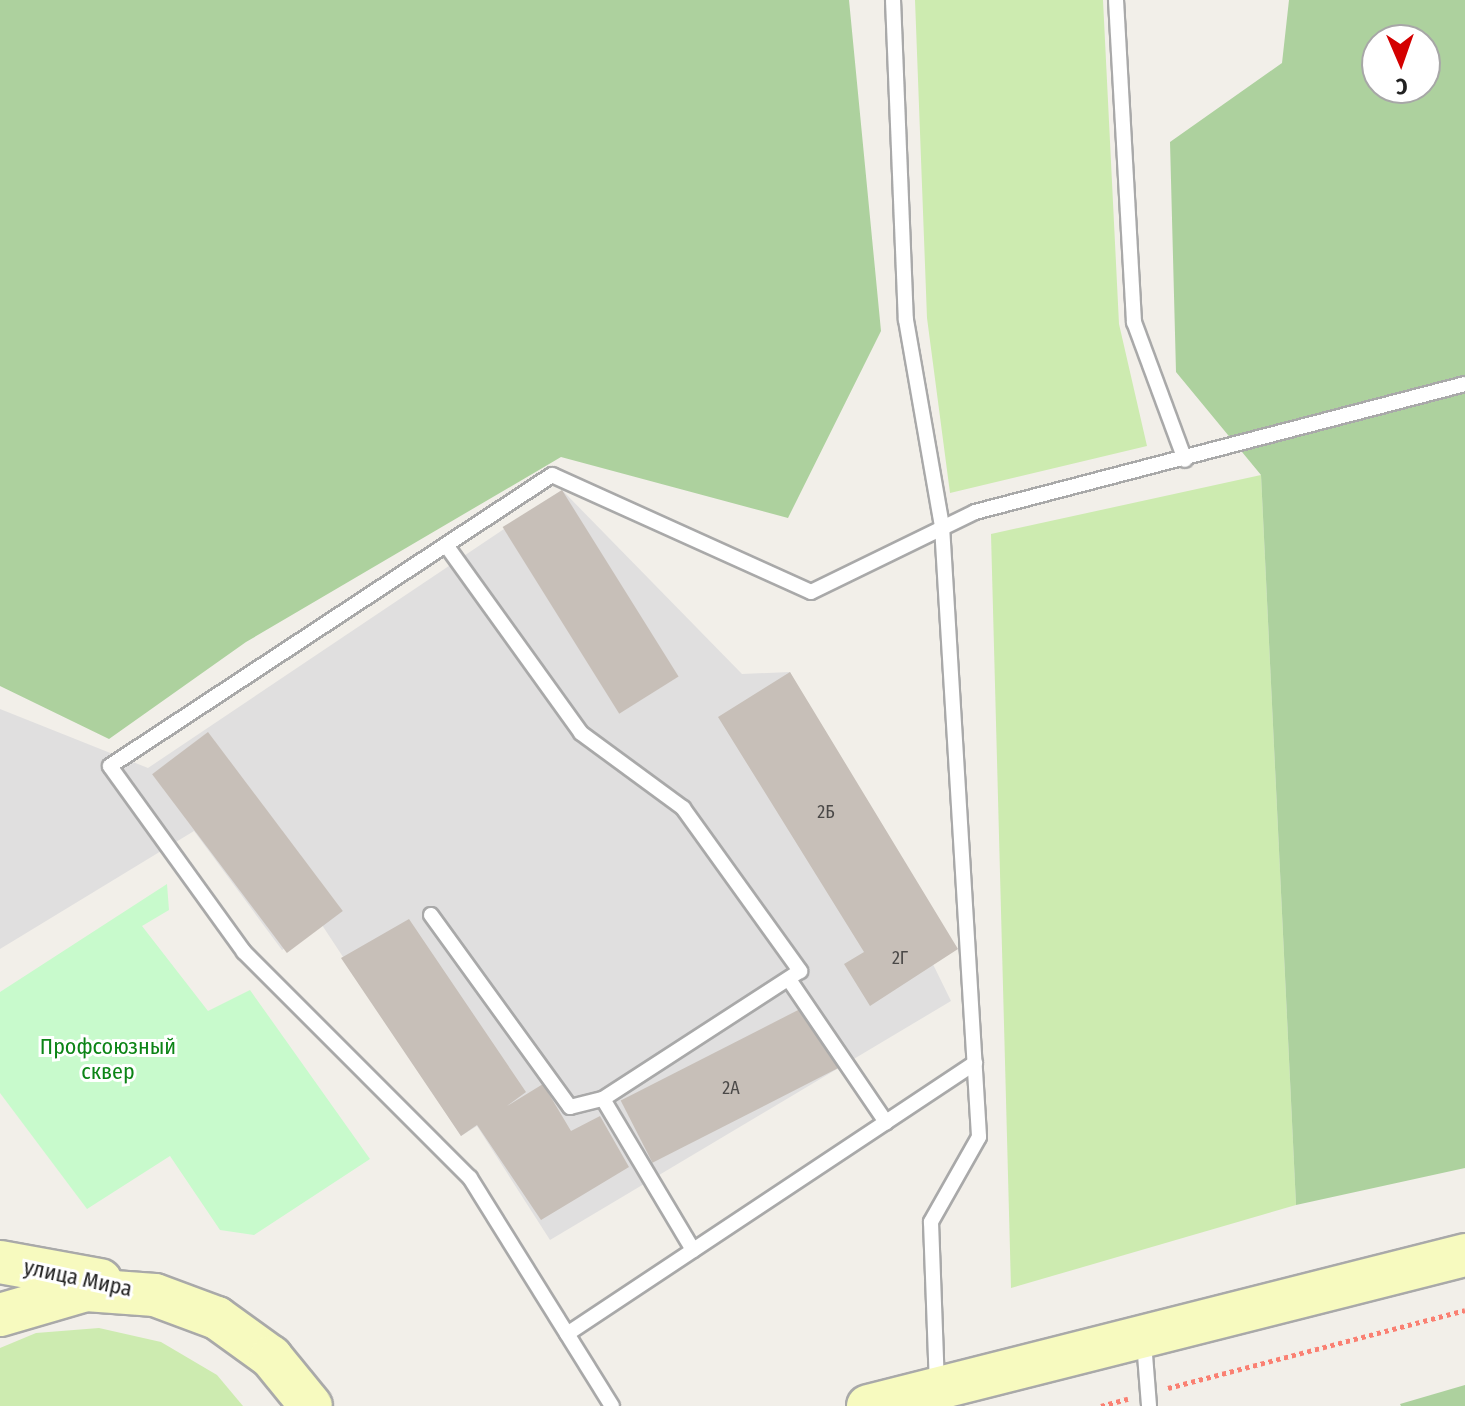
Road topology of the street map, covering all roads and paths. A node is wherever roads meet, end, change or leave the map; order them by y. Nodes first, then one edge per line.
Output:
1 (893, 0) edge
2 (1116, 0) edge
3 (1465, 384) edge
4 (1185, 460) junction
5 (942, 526) junction
6 (446, 545) junction
7 (431, 915) dead end
8 (790, 981) junction
9 (975, 1063) junction
10 (603, 1099) junction
11 (886, 1122) junction
12 (693, 1250) junction
13 (1465, 1255) edge
14 (0, 1262) edge
15 (155, 1295) junction
16 (1465, 1310) edge
17 (0, 1315) edge
18 (1144, 1333) junction
19 (567, 1334) junction
20 (937, 1388) junction
21 (1149, 1400) edge
22 (311, 1406) edge
23 (612, 1406) edge
24 (868, 1406) edge
25 (1101, 1406) edge

1 - 5 lane
2 - 4 lane
3 - 4 lane
4 - 5 lane
5 - 6 lane
5 - 9 lane
6 - 8 lane
6 - 19 lane
7 - 10 lane
8 - 10 lane
8 - 11 lane
9 - 11 lane
9 - 20 lane
10 - 12 lane
11 - 12 lane
12 - 19 lane
13 - 18 main road
14 - 15 main road, улица Мира
15 - 17 main road
15 - 22 main road
16 - 21 path
18 - 20 main road
18 - 21 lane
19 - 23 lane
20 - 24 main road
21 - 25 path

